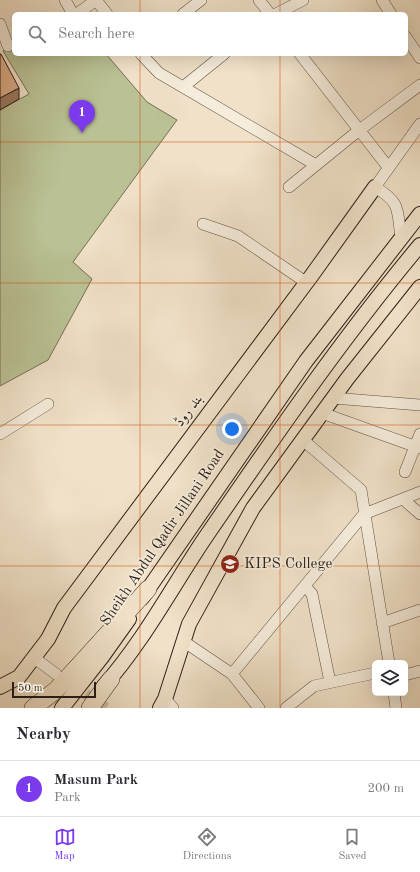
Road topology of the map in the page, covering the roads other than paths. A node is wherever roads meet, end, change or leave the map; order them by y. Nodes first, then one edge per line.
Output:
1 (65, 0) edge
2 (96, 0) edge
3 (202, 0) edge
4 (259, 0) edge
5 (303, 0) edge
6 (382, 0) edge
7 (72, 12) edge
8 (80, 12) edge
9 (105, 12) edge
10 (186, 12) edge
11 (268, 12) edge
12 (280, 12) edge
13 (390, 12) edge
14 (0, 24) edge
15 (408, 41) edge
16 (7, 47) edge
17 (143, 56) edge
18 (222, 56) edge
19 (302, 56) edge
20 (420, 58) edge
21 (420, 85) edge
22 (183, 87) junction
23 (420, 124) edge
24 (358, 131) junction
25 (316, 165) junction
26 (388, 168) junction
27 (290, 187) dead end
28 (375, 187) junction
29 (420, 214) edge
30 (203, 224) dead end
31 (401, 238) junction
32 (420, 245) edge
33 (306, 283) junction
34 (420, 287) edge
35 (333, 398) junction
36 (48, 404) dead end
37 (420, 405) edge
38 (322, 413) junction
39 (0, 434) edge
40 (420, 434) edge
41 (303, 440) junction
42 (418, 447) edge
43 (405, 472) dead end
44 (420, 492) edge
45 (403, 499) junction
46 (364, 514) junction
47 (420, 514) edge
48 (305, 586) junction
49 (148, 589) junction
50 (420, 610) edge
51 (382, 623) junction
52 (183, 641) junction
53 (33, 657) junction
54 (388, 660) edge
55 (420, 671) edge
56 (56, 674) dead end
57 (232, 674) junction
58 (372, 674) edge
59 (408, 674) edge
60 (111, 679) junction
61 (330, 682) junction
62 (0, 687) edge
63 (394, 696) edge
64 (166, 705) edge
65 (33, 708) edge
66 (62, 708) edge
67 (84, 708) edge
68 (90, 708) edge
69 (259, 708) edge
70 (286, 708) edge
71 (396, 708) edge

1 - 7 street
2 - 8 street
2 - 9 street
3 - 10 street
4 - 11 street
5 - 12 street
6 - 13 street
14 - 16 street
15 - 20 street
17 - 22 street
18 - 22 street
19 - 24 street
21 - 24 street
22 - 25 street
23 - 26 street
24 - 25 street
24 - 26 street
25 - 27 street
26 - 28 street
28 - 31 street
28 - 33 main road, بند روڈ
29 - 31 main road, Sheikh Abdul Qadir Jillani Road
30 - 33 street
31 - 49 main road, Sheikh Abdul Qadir Jillani Road
32 - 60 main road
33 - 53 main road, بند روڈ
34 - 35 main road
35 - 37 street
35 - 38 main road
36 - 39 street
38 - 41 main road
38 - 42 street
40 - 42 street
41 - 46 street
41 - 52 main road
42 - 43 street
44 - 45 street
45 - 46 street
45 - 47 street
46 - 48 street
46 - 51 street
48 - 57 street
48 - 61 street
49 - 65 highway
49 - 66 main road, Sheikh Abdul Qadir Jillani Road
50 - 51 street
51 - 54 street
52 - 57 street
52 - 64 main road
53 - 56 street
53 - 62 main road, بند روڈ
55 - 59 street
57 - 69 street
58 - 61 street
60 - 67 main road
60 - 68 highway
61 - 70 street
63 - 71 street

